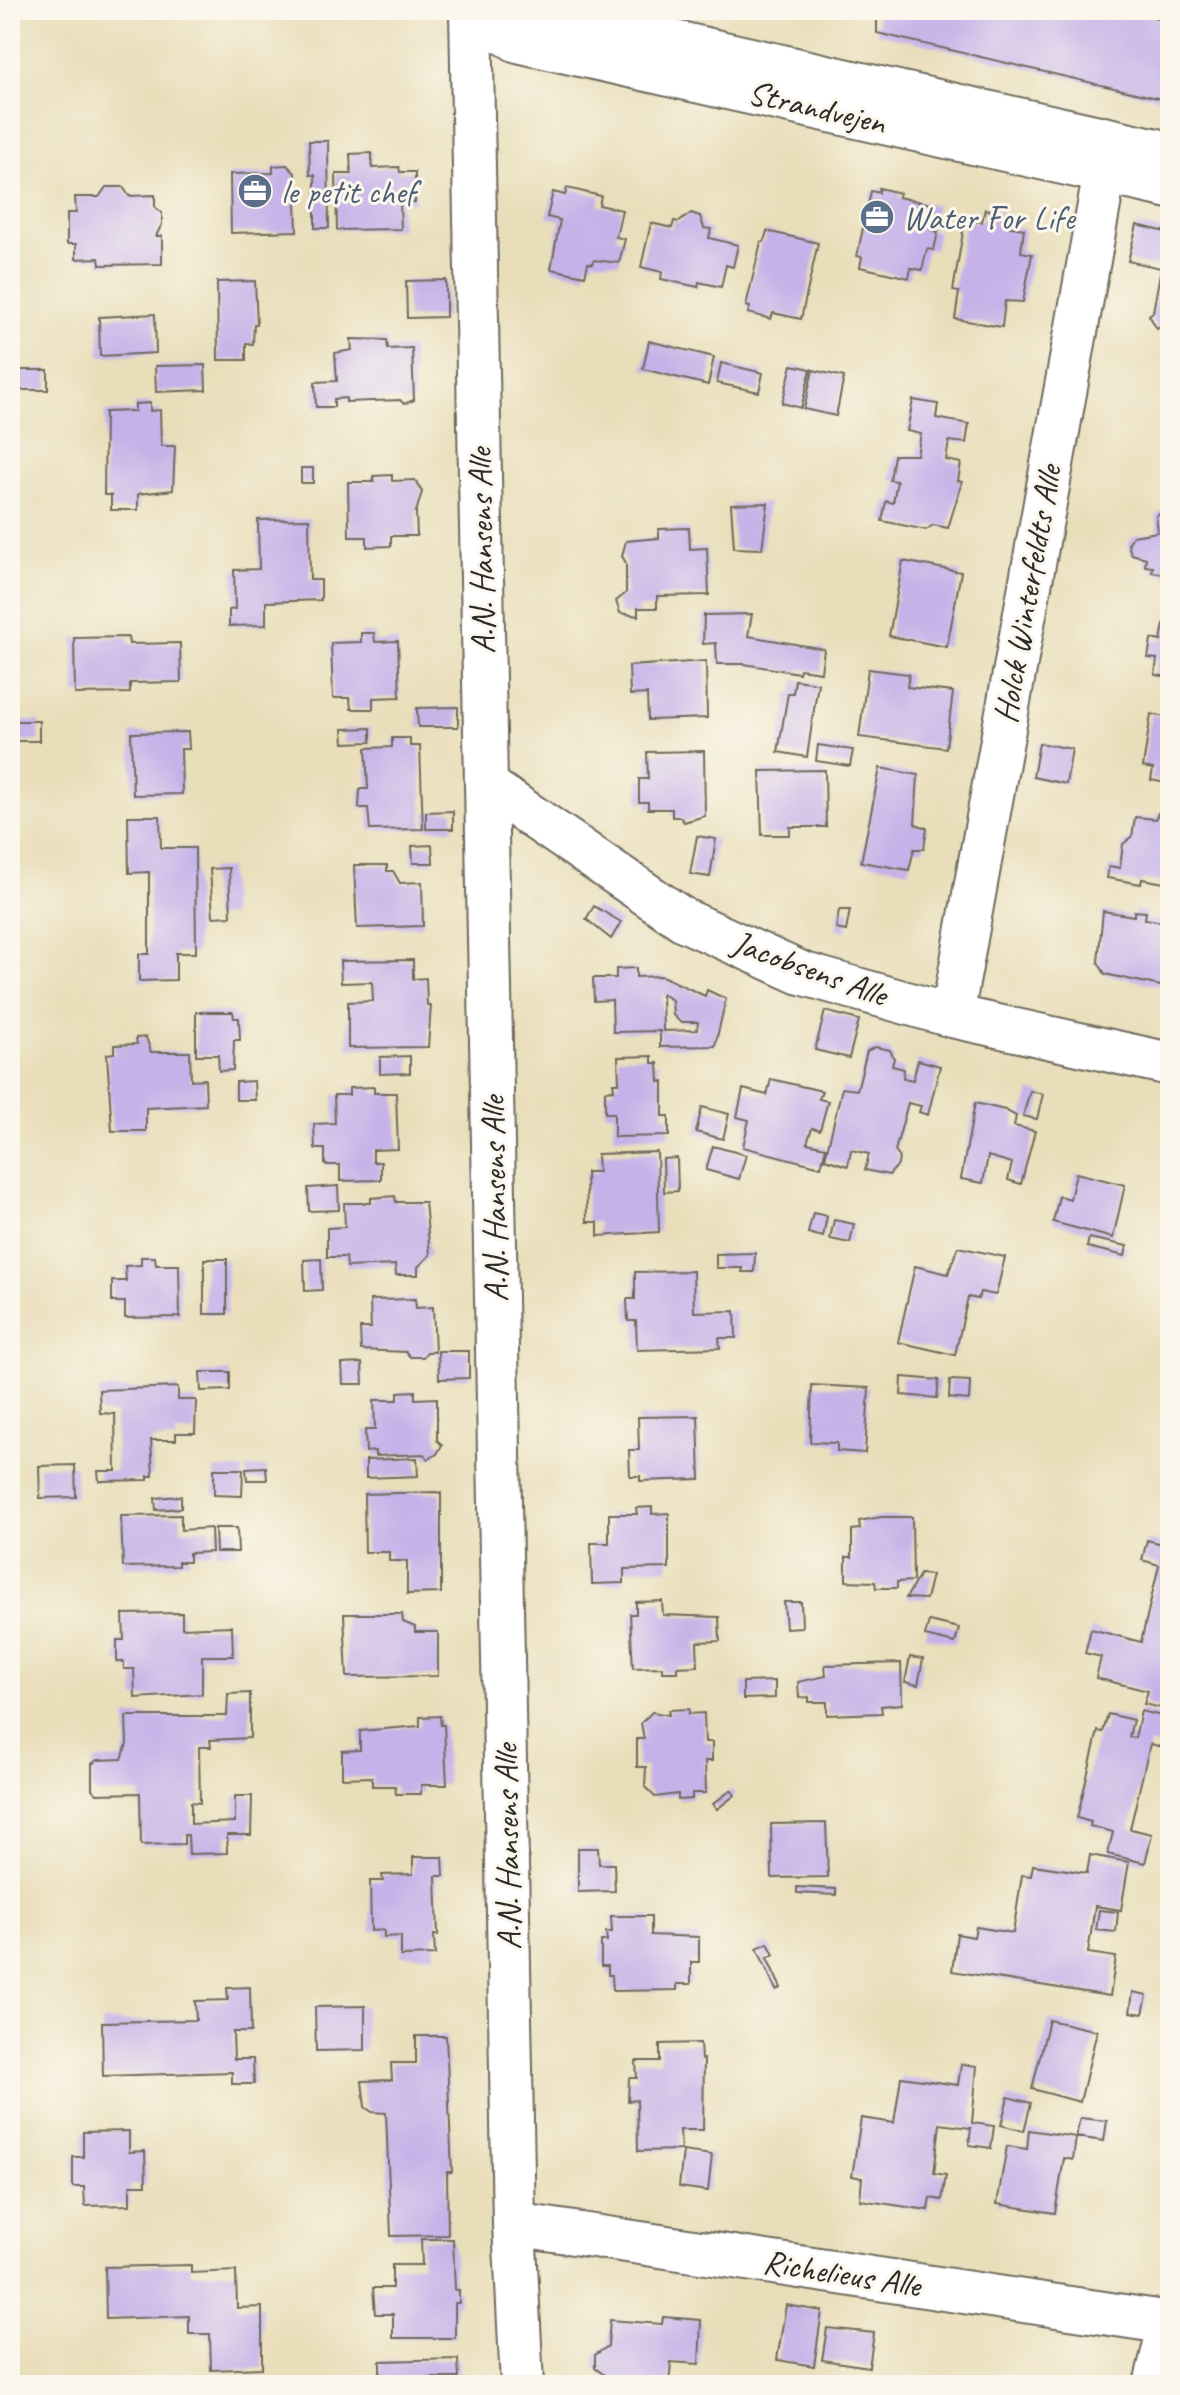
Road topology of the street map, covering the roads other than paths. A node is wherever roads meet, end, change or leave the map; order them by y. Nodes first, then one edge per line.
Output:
1 (527, 10) edge
2 (476, 11) edge
3 (1170, 154) edge
4 (1105, 172) junction
5 (1170, 186) edge
6 (486, 785) junction
7 (952, 1016) junction
8 (1170, 1064) edge
9 (514, 2224) junction
10 (1170, 2323) edge
11 (522, 2385) edge
12 (1155, 2385) edge

1 - 3 main road, Strandvejen
2 - 4 main road, Strandvejen
2 - 6 street, A.N. Hansens Alle
4 - 5 main road, Strandvejen
4 - 7 street, Holck Winterfeldts Alle
6 - 7 street, Jacobsens Alle
6 - 9 street, A.N. Hansens Alle
7 - 8 street, Jacobsens Alle
9 - 10 street, Richelieus Alle
9 - 11 street, A.N. Hansens Alle
10 - 12 street

